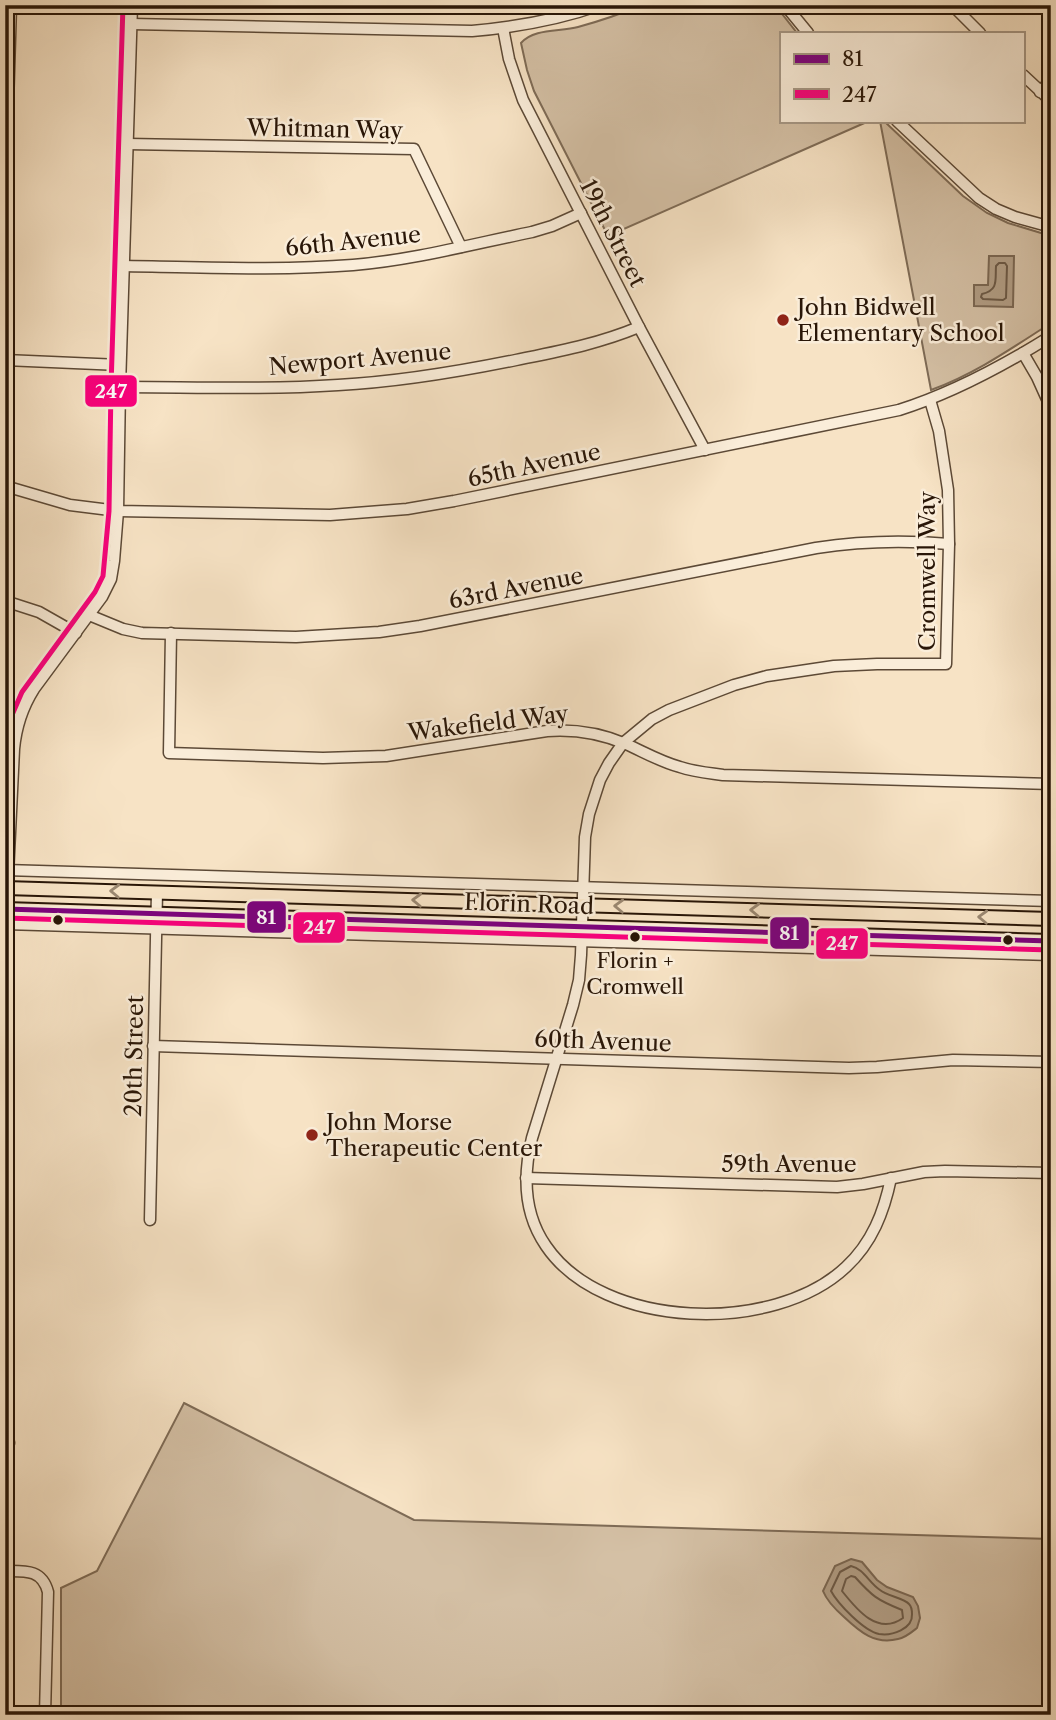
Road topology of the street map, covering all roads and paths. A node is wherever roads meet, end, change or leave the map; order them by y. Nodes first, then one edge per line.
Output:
1 (11, 5) edge
2 (132, 5) edge
3 (600, 5) edge
4 (785, 5) edge
5 (952, 5) edge
6 (131, 24) junction
7 (503, 28) junction
8 (807, 32) edge
9 (979, 32) edge
10 (1024, 76) edge
11 (1051, 80) edge
12 (1040, 92) junction
13 (1051, 101) edge
14 (898, 122) edge
15 (127, 144) junction
16 (5, 203) edge
17 (581, 213) junction
18 (1051, 227) edge
19 (461, 247) junction
20 (123, 266) junction
21 (639, 327) junction
22 (1051, 336) edge
23 (1024, 353) junction
24 (5, 360) edge
25 (120, 366) junction
26 (120, 387) junction
27 (930, 400) junction
28 (1051, 408) edge
29 (705, 450) junction
30 (5, 486) edge
31 (118, 511) junction
32 (949, 544) junction
33 (5, 601) edge
34 (89, 615) junction
35 (76, 633) junction
36 (171, 633) junction
37 (623, 743) junction
38 (10, 749) edge
39 (1051, 784) edge
40 (6, 870) edge
41 (584, 887) junction
42 (6, 888) edge
43 (157, 892) junction
44 (1051, 901) edge
45 (583, 905) junction
46 (6, 909) edge
47 (157, 914) junction
48 (1051, 919) edge
49 (5, 924) edge
50 (582, 927) junction
51 (156, 928) junction
52 (5, 937) edge
53 (582, 941) junction
54 (1051, 941) edge
55 (1051, 955) edge
56 (153, 1046) junction
57 (555, 1059) junction
58 (1051, 1062) edge
59 (1051, 1173) edge
60 (526, 1178) junction
61 (891, 1178) junction
62 (150, 1220) dead end
63 (5, 1425) edge
64 (7, 1443) edge
65 (5, 1571) edge
66 (45, 1715) edge

1 - 16 street
2 - 6 street
3 - 7 street
4 - 8 street
5 - 9 street
6 - 7 street
6 - 15 street
7 - 17 street, 19th Street
10 - 12 street
11 - 12 street
12 - 13 street
14 - 18 street
15 - 19 street, Whitman Way
15 - 20 street
17 - 19 street, 66th Avenue
17 - 21 street, 19th Street
19 - 20 street, 66th Avenue
20 - 25 street
21 - 26 street, Newport Avenue
21 - 29 street, 19th Street
22 - 23 street, 65th Avenue
23 - 27 street, 65th Avenue
23 - 28 street
24 - 25 street
25 - 26 street
26 - 31 street
27 - 29 street, 65th Avenue
27 - 32 street, Cromwell Way
29 - 31 street, 65th Avenue
30 - 31 street, 65th Avenue
31 - 34 street
32 - 36 street, 63rd Avenue
32 - 37 street, Cromwell Way
33 - 35 street
34 - 35 street
34 - 36 street, 63rd Avenue
35 - 38 street
36 - 37 street, Wakefield Way
37 - 39 street, Wakefield Way
37 - 41 street, Cromwell Way
38 - 40 street
40 - 41 street, Florin Road
40 - 42 street
41 - 44 street, Florin Road
41 - 45 street, Cromwell Way
43 -> 42 main road, Florin Road
42 - 46 street
45 -> 43 main road, Florin Road
43 - 47 street, 20th Street
48 -> 45 main road, Florin Road
45 - 50 street, Cromwell Way
46 - 47 main road, Florin Road
46 - 49 street
47 - 50 main road, Florin Road
47 - 51 street, 20th Street
49 - 51 street, Florin Road
49 - 52 street
50 - 53 street, Cromwell Way
50 - 54 main road, Florin Road
51 - 53 street, Florin Road
51 - 56 street, 20th Street
53 - 55 street, Florin Road
53 - 57 street, Cromwell Way
56 - 57 street, 60th Avenue
56 - 62 street, 20th Street
57 - 58 street, 60th Avenue
57 - 60 street, Cromwell Way
59 - 61 street, 59th Avenue
60 - 61 street, 59th Avenue
60 - 61 street, Cromwell Way
63 - 64 street
65 - 66 street

